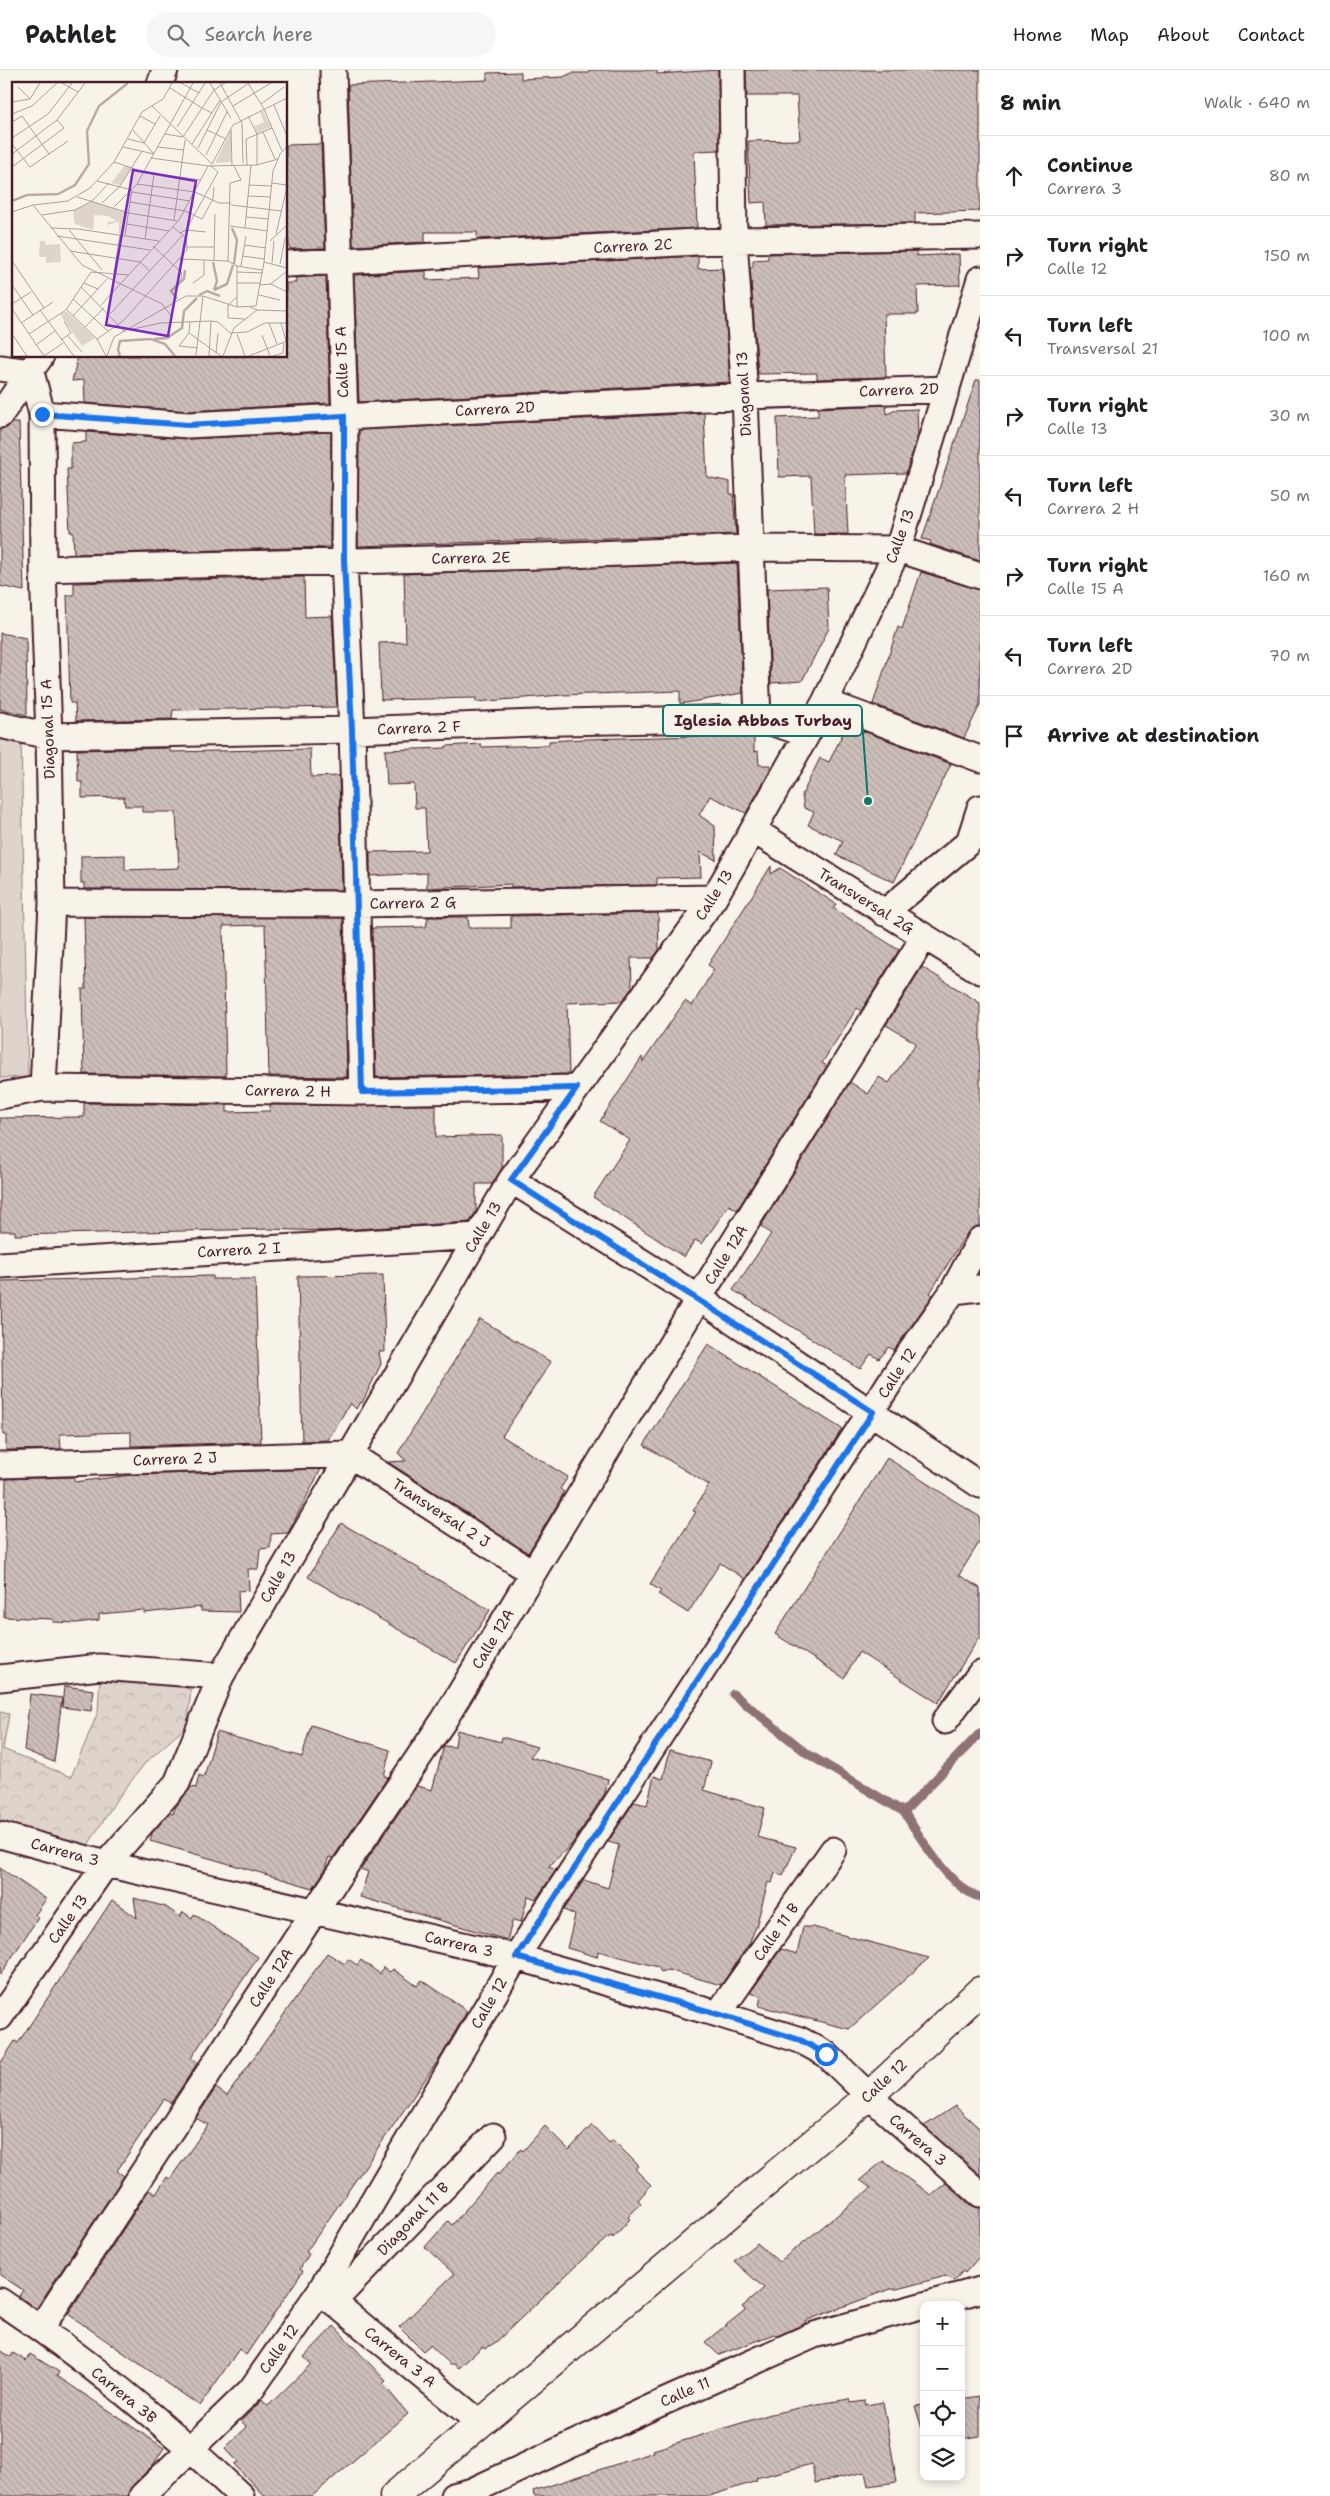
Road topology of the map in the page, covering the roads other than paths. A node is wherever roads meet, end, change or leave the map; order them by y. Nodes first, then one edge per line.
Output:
1 (165, 70) edge
2 (333, 70) edge
3 (732, 70) edge
4 (161, 82) edge
5 (980, 236) edge
6 (734, 240) junction
7 (338, 261) junction
8 (288, 264) edge
9 (980, 279) edge
10 (36, 364) edge
11 (0, 368) edge
12 (947, 389) junction
13 (745, 396) junction
14 (42, 414) junction
15 (0, 415) edge
16 (344, 416) junction
17 (750, 548) junction
18 (898, 549) junction
19 (344, 560) junction
20 (43, 569) junction
21 (980, 576) edge
22 (825, 702) junction
23 (758, 718) junction
24 (0, 726) edge
25 (352, 730) junction
26 (807, 734) junction
27 (49, 736) junction
28 (980, 759) edge
29 (980, 808) edge
30 (753, 830) junction
31 (974, 844) edge
32 (714, 898) junction
33 (52, 903) junction
34 (356, 904) junction
35 (884, 913) junction
36 (924, 937) junction
37 (980, 971) edge
38 (43, 1088) junction
39 (577, 1088) junction
40 (362, 1092) junction
41 (0, 1096) edge
42 (511, 1180) junction
43 (478, 1236) junction
44 (980, 1240) edge
45 (0, 1265) edge
46 (980, 1288) edge
47 (953, 1291) junction
48 (699, 1298) junction
49 (873, 1412) junction
50 (349, 1454) junction
51 (0, 1465) edge
52 (980, 1485) edge
53 (533, 1572) junction
54 (980, 1674) edge
55 (221, 1676) junction
56 (0, 1678) edge
57 (945, 1721) dead end
58 (0, 1835) edge
59 (833, 1850) dead end
60 (106, 1864) junction
61 (314, 1912) junction
62 (516, 1957) junction
63 (980, 1991) edge
64 (718, 2014) junction
65 (0, 2017) edge
66 (869, 2096) junction
67 (493, 2136) dead end
68 (980, 2194) edge
69 (980, 2290) edge
70 (327, 2296) junction
71 (0, 2301) edge
72 (939, 2301) edge
73 (920, 2306) edge
74 (41, 2328) junction
75 (480, 2423) junction
76 (191, 2448) junction
77 (142, 2496) edge
78 (241, 2496) edge
79 (394, 2496) edge
80 (453, 2496) edge

1 - 4 street
2 - 7 street, Calle 15 A
3 - 6 street, Diagonal 13
5 - 6 street, Carrera 2C
6 - 7 street, Carrera 2C
6 - 13 street, Diagonal 13
7 - 8 street, Carrera 2C
7 - 16 street, Calle 15 A
9 - 12 street, Calle 13
10 - 11 street
10 - 14 street, Diagonal 15 A
10 - 15 street
12 - 13 street, Carrera 2D
12 - 18 street, Calle 13
13 - 16 street, Carrera 2D
13 - 17 street, Diagonal 13
14 - 16 street, Carrera 2D
14 - 20 street, Diagonal 15 A
16 - 19 street, Calle 15 A
17 - 18 street, Carrera 2E
17 - 19 street, Carrera 2E
17 - 23 street, Diagonal 13
18 - 21 street, Carrera 2E
18 - 22 street, Calle 13
19 - 20 street, Carrera 2E
19 - 25 street, Calle 15 A
20 - 27 street, Diagonal 15 A
22 - 26 street, Calle 13
22 - 28 street
23 - 25 street, Carrera 2 F
23 - 26 street, Carrera 2 F
24 - 27 street, Carrera 2 F
25 - 27 street, Carrera 2 F
25 - 34 street, Calle 15 A
26 - 30 street, Calle 13
27 - 33 street, Diagonal 15 A
29 - 31 street
30 - 32 street, Calle 13
30 - 35 street, Transversal 2G
31 - 35 street
32 - 34 street, Carrera 2 G
32 - 39 street, Calle 13
33 - 34 street, Carrera 2 G
33 - 38 street, Diagonal 15 A
34 - 40 street, Calle 15 A
35 - 36 street, Transversal 2G
36 - 37 street, Transversal 2G
36 - 48 street, Calle 12A
38 - 40 street, Carrera 2 H
38 - 41 street, Carrera 2 H
39 - 40 street, Carrera 2 H
39 - 42 street, Calle 13
42 - 43 street, Calle 13
42 - 48 street
43 - 45 street, Carrera 2 I
43 - 50 street, Calle 13
44 - 47 street, Calle 12
46 - 47 street
47 - 49 street, Calle 12
48 - 49 street
48 - 53 street, Calle 12A
49 - 52 street
49 - 62 street, Calle 12
50 - 51 street, Carrera 2 J
50 - 53 street, Transversal 2 J
50 - 55 street, Calle 13
53 - 61 street, Calle 12A
54 - 57 street
55 - 56 street
55 - 60 street, Calle 13
58 - 60 street, Carrera 3
59 - 64 street, Calle 11 B
60 - 61 street, Carrera 3
60 - 65 street, Calle 13
61 - 62 street, Carrera 3
61 - 74 street, Calle 12A
62 - 64 street, Carrera 3
62 - 70 street, Calle 12
63 - 66 main road, Calle 12
64 - 66 street, Carrera 3
66 - 68 street, Carrera 3
66 - 75 main road, Calle 12
67 - 70 street, Diagonal 11 B
69 - 72 street, Calle 11
70 - 75 street, Carrera 3 A
70 - 76 street, Calle 12
71 - 74 street, Carrera 3B
73 - 80 street, Calle 11
74 - 76 street, Carrera 3B
75 - 79 main road, Calle 12
76 - 77 street, Calle 12
76 - 78 street, Carrera 3B

